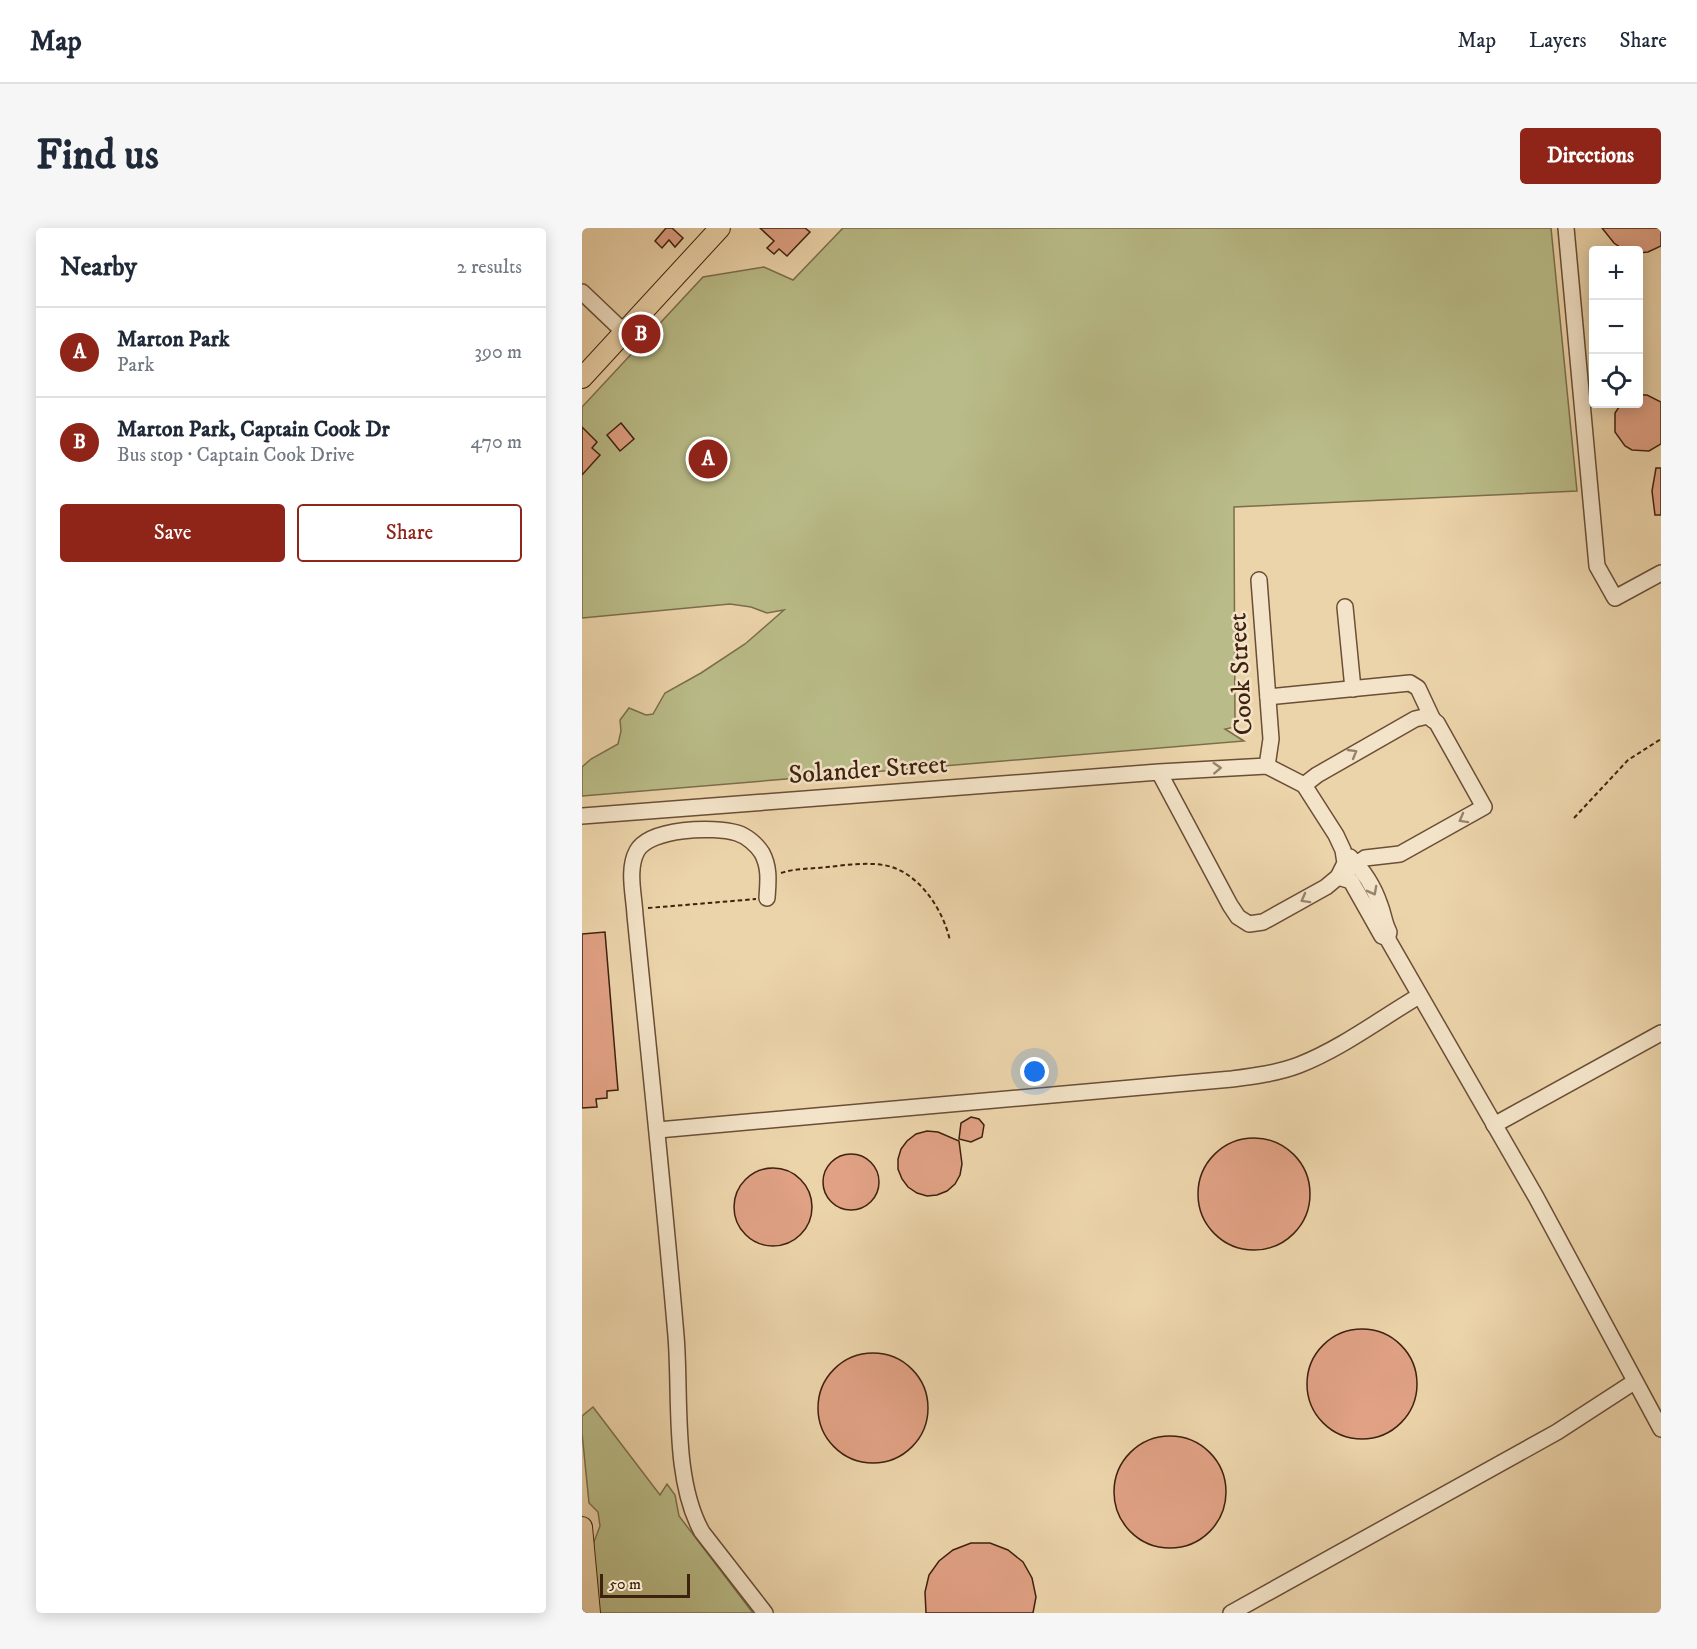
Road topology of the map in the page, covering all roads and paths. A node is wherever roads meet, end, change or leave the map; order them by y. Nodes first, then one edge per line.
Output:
1 (720, 228) edge
2 (1566, 228) edge
3 (582, 292) edge
4 (624, 332) junction
5 (582, 378) edge
6 (1661, 573) edge
7 (1260, 579) dead end
8 (1345, 607) dead end
9 (1353, 689) junction
10 (1268, 697) junction
11 (1433, 720) junction
12 (1661, 739) edge
13 (1267, 766) junction
14 (1159, 772) junction
15 (1304, 784) junction
16 (582, 816) edge
17 (1574, 818) dead end
18 (1343, 849) junction
19 (1357, 864) junction
20 (770, 877) junction
21 (1338, 878) junction
22 (767, 898) joint
23 (635, 915) junction
24 (1387, 938) junction
25 (950, 941) dead end
26 (1419, 996) junction
27 (1661, 1033) edge
28 (1494, 1125) junction
29 (658, 1130) junction
30 (1634, 1382) junction
31 (1661, 1428) edge
32 (582, 1527) edge
33 (590, 1613) edge
34 (765, 1613) edge
35 (1231, 1613) edge

1 - 4 main road
2 - 6 street
3 - 4 street
4 - 5 main road
7 - 10 street, Cook Street
8 - 9 street
9 - 10 street
9 - 11 street
10 - 13 street, Cook Street
15 -> 11 street
11 -> 19 street
12 - 17 path
14 -> 13 street, Solander Street
13 - 15 street, Solander Street
14 - 16 street, Solander Street
21 -> 14 street
15 - 18 street
18 - 19 street
18 - 21 street
19 - 21 street
19 -> 24 street
20 - 22 street
20 - 23 street
20 - 25 path
21 - 24 street
22 - 23 path
23 - 29 street
24 - 26 street
26 - 28 street
26 - 29 street
27 - 28 street
28 - 30 street
29 - 34 street
30 - 31 street
30 - 35 street
32 - 33 main road

